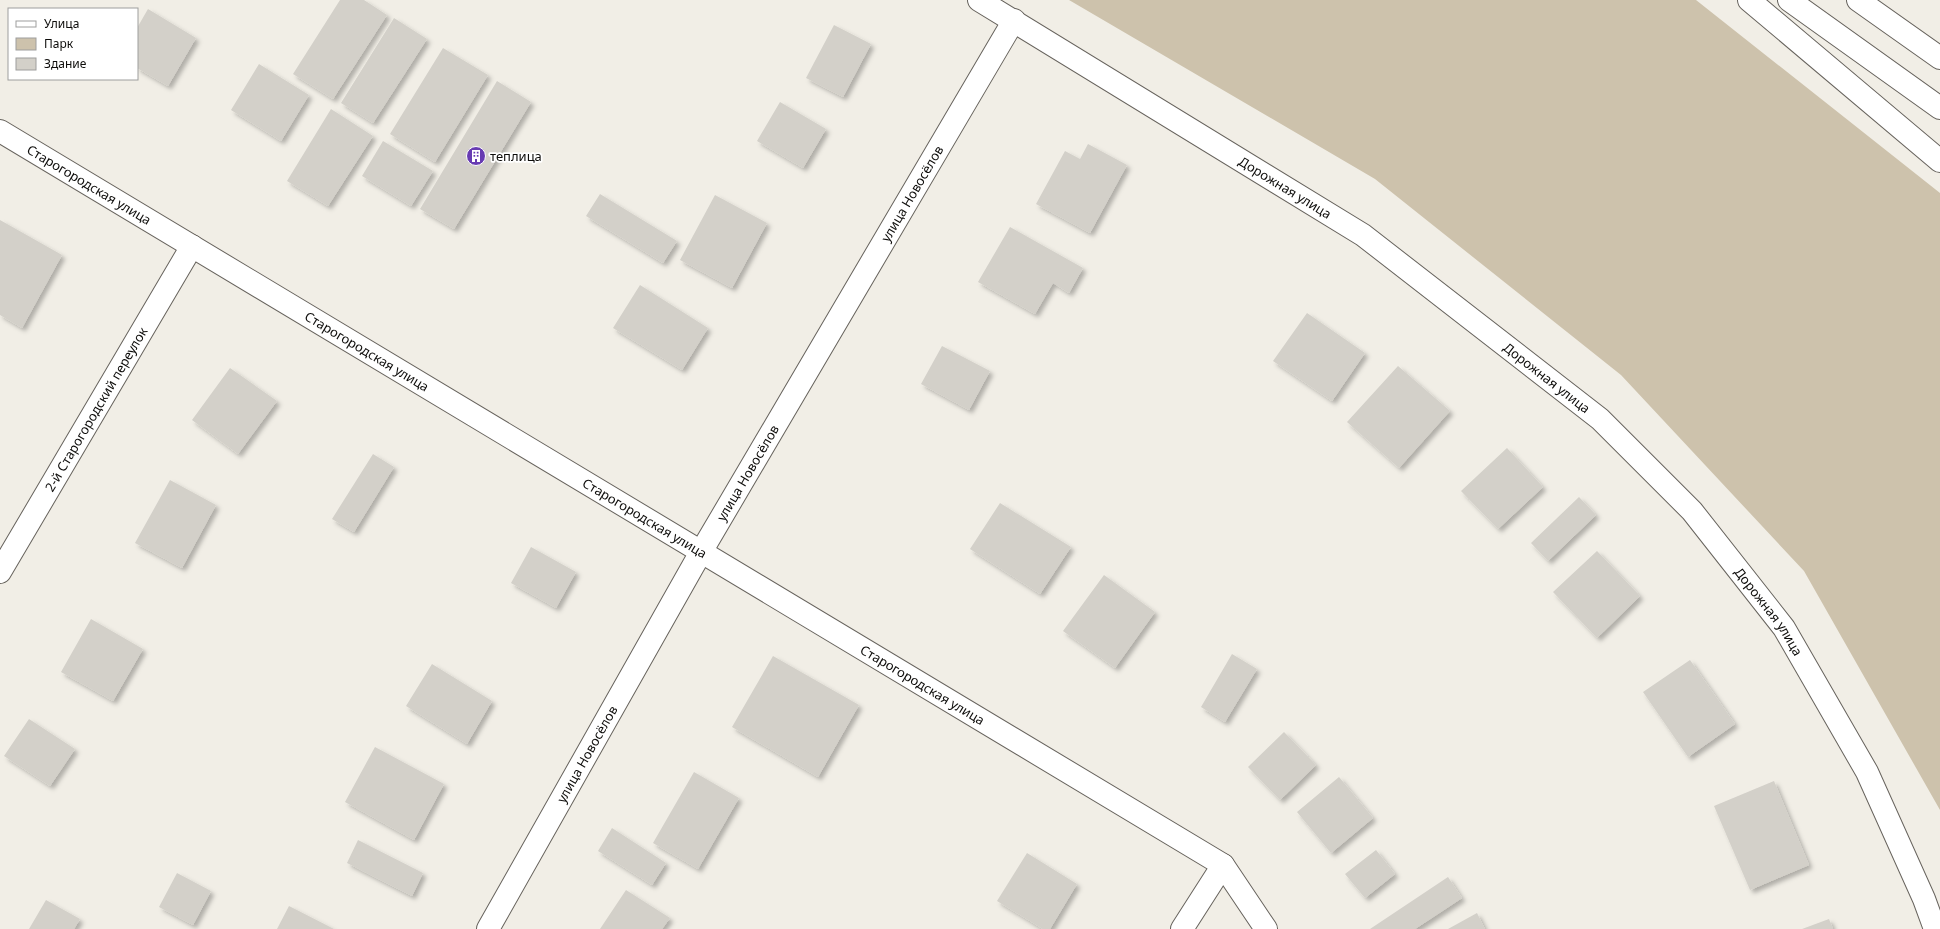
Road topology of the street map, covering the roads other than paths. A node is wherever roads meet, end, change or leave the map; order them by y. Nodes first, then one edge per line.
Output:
1 (979, 0) edge
2 (1749, 0) edge
3 (1788, 0) edge
4 (1858, 0) edge
5 (1014, 20) junction
6 (1940, 58) edge
7 (1940, 108) edge
8 (0, 131) edge
9 (1940, 161) edge
10 (192, 246) junction
11 (701, 552) junction
12 (0, 572) edge
13 (1224, 865) junction
14 (488, 929) edge
15 (1182, 929) edge
16 (1266, 929) edge
17 (1935, 929) edge

1 - 5 street, Дорожная улица
2 - 9 street
3 - 7 street
4 - 6 street
5 - 11 street, улица Новосёлов
5 - 17 street, Дорожная улица
8 - 10 street, Старогородская улица
10 - 11 street, Старогородская улица
10 - 12 street, 2-й Старогородский переулок
11 - 13 street, Старогородская улица
11 - 14 street, улица Новосёлов
13 - 15 street
13 - 16 street, Старогородская улица

